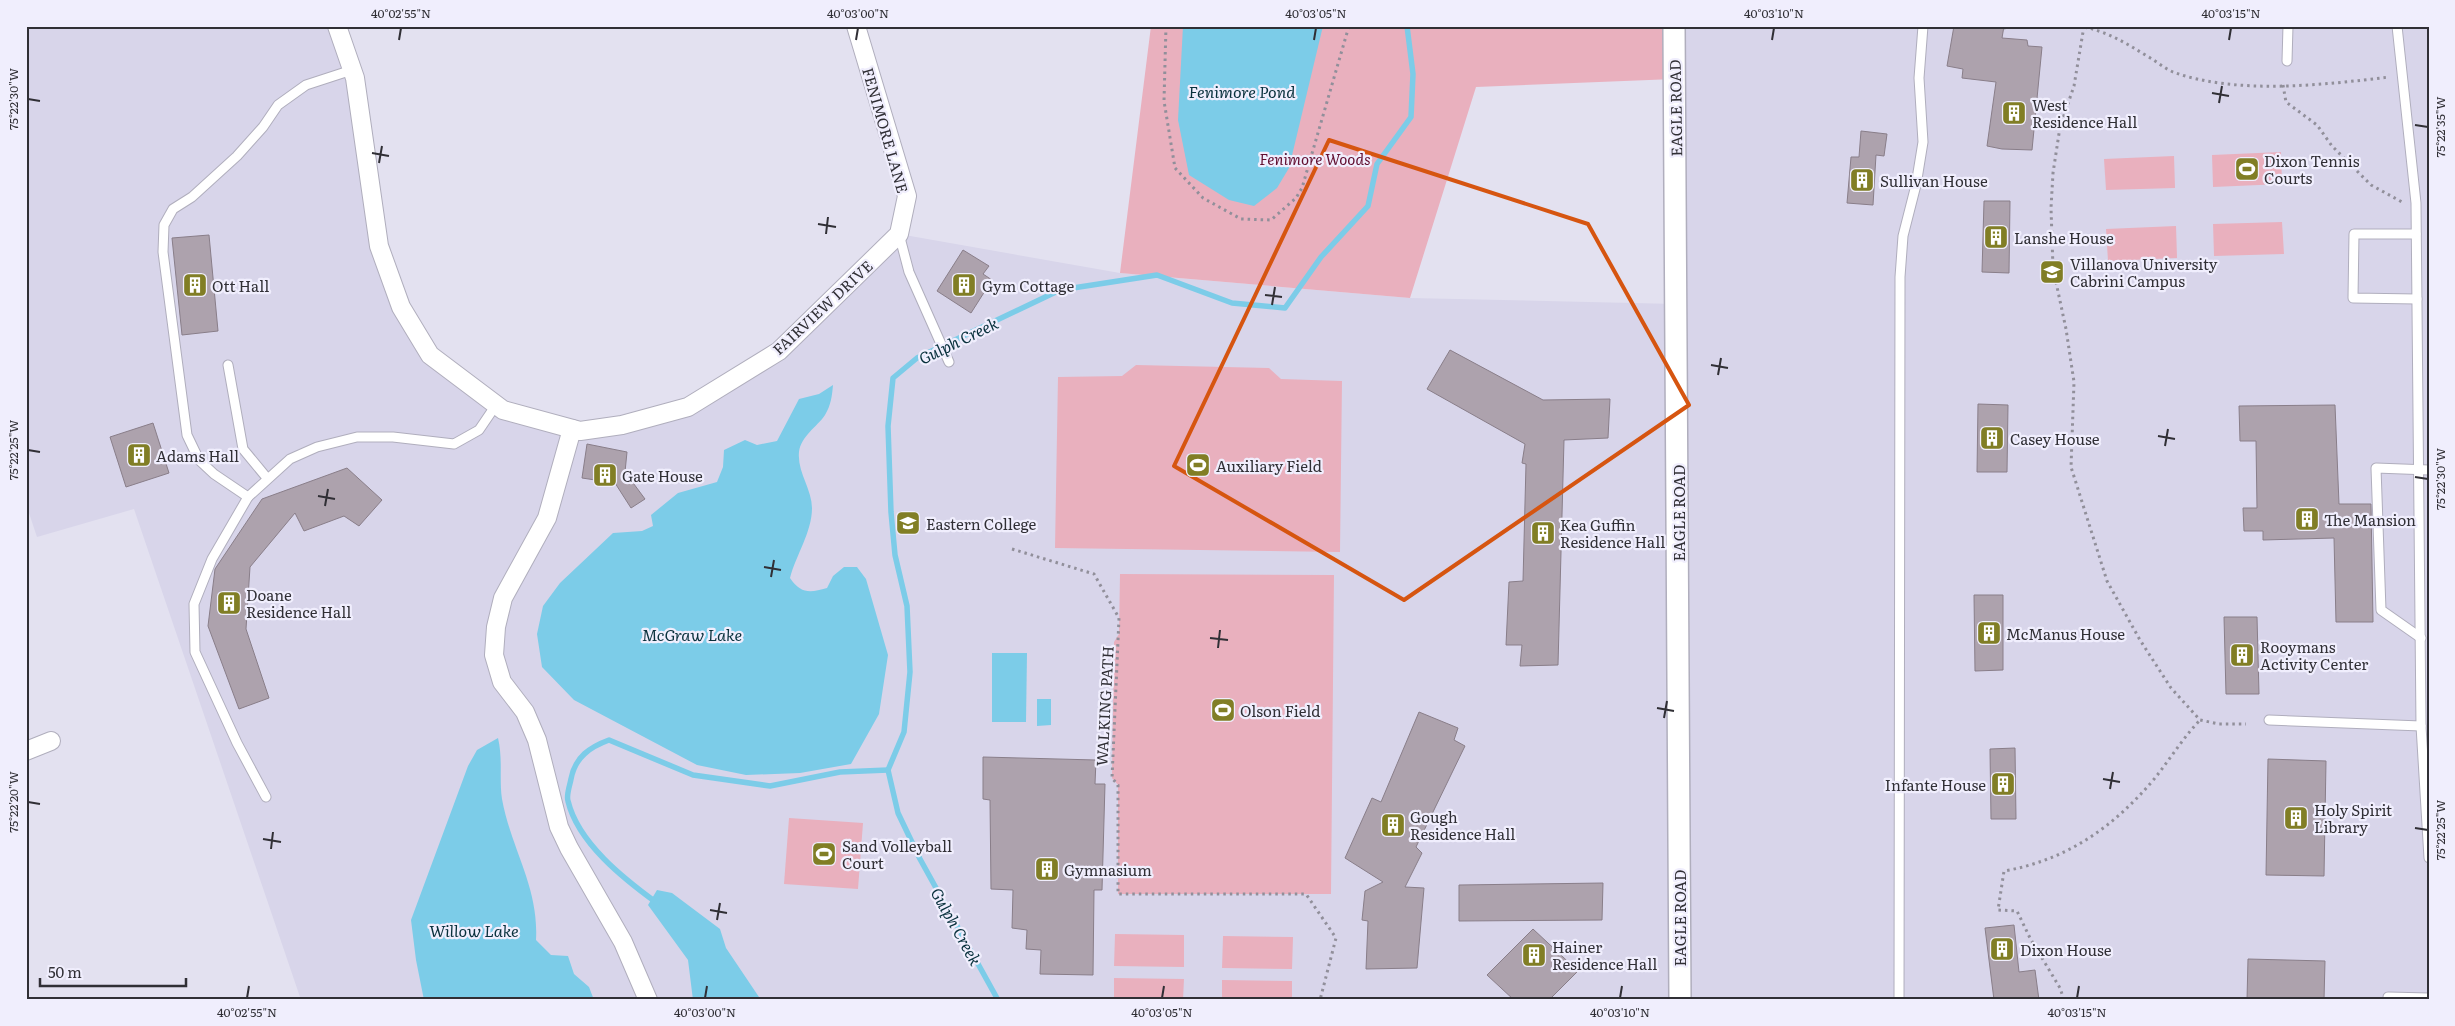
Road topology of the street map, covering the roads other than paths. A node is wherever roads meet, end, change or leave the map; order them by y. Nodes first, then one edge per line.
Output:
1 (337, 26) edge
2 (856, 26) edge
3 (1674, 26) edge
4 (1923, 26) edge
5 (2288, 26) edge
6 (2397, 26) edge
7 (2287, 61) dead end
8 (352, 70) junction
9 (899, 234) junction
10 (2416, 234) junction
11 (2417, 300) junction
12 (949, 362) dead end
13 (228, 365) dead end
14 (496, 405) junction
15 (572, 429) junction
16 (2418, 470) junction
17 (2429, 470) edge
18 (268, 478) junction
19 (248, 496) junction
20 (2420, 638) junction
21 (2425, 696) edge
22 (2269, 720) dead end
23 (2421, 726) junction
24 (51, 741) dead end
25 (26, 751) edge
26 (266, 797) dead end
27 (2429, 858) edge
28 (2429, 998) edge
29 (648, 1000) edge
30 (1680, 1000) edge
31 (1899, 1000) edge
32 (2388, 1000) edge

1 - 8 street, FAIRVIEW DRIVE
2 - 9 street, FENIMORE LANE
3 - 30 street, EAGLE ROAD
4 - 31 lane
5 - 7 lane
6 - 10 lane
8 - 14 street, FAIRVIEW DRIVE
8 - 19 lane
9 - 12 lane
9 - 15 street, FAIRVIEW DRIVE
10 - 11 lane
10 - 11 lane
11 - 16 lane
13 - 18 lane
14 - 15 street, FAIRVIEW DRIVE
14 - 18 lane
15 - 29 street
16 - 17 lane
16 - 20 lane
16 - 20 lane
18 - 19 lane
19 - 26 lane
20 - 21 lane
21 - 23 lane
22 - 23 lane
23 - 27 lane
24 - 25 street
28 - 32 lane

